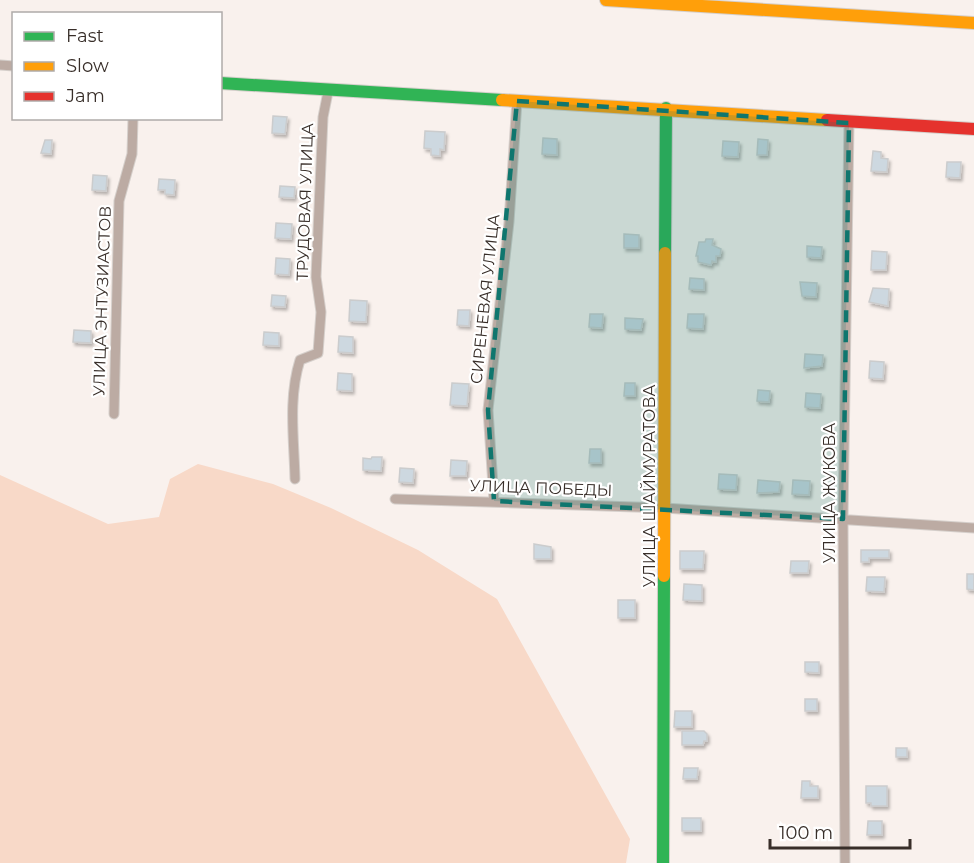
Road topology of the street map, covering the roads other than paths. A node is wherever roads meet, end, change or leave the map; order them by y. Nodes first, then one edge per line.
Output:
1 (606, 0) edge
2 (974, 23) edge
3 (222, 83) edge
4 (328, 92) junction
5 (517, 101) junction
6 (666, 108) junction
7 (133, 120) edge
8 (849, 123) junction
9 (974, 129) edge
10 (114, 414) dead end
11 (295, 479) dead end
12 (395, 500) dead end
13 (494, 501) junction
14 (665, 508) junction
15 (843, 519) junction
16 (974, 528) edge
17 (663, 863) edge
18 (845, 863) edge

1 - 2 street
3 - 4 street
4 - 5 street
4 - 11 street, ТРУДОВАЯ УЛИЦА
5 - 6 street
5 - 13 street, СИРЕНЕВАЯ УЛИЦА
6 - 8 street
6 - 14 street, УЛИЦА ШАЙМУРАТОВА
7 - 10 street, УЛИЦА ЭНТУЗИАСТОВ
8 - 9 street
8 - 15 street, УЛИЦА ЖУКОВА
12 - 13 street, УЛИЦА ПОБЕДЫ
13 - 14 street, УЛИЦА ПОБЕДЫ
14 - 15 street, УЛИЦА ПОБЕДЫ
14 - 17 street, УЛИЦА ШАЙМУРАТОВА
15 - 16 street, УЛИЦА ПОБЕДЫ
15 - 18 street, УЛИЦА ЖУКОВА

